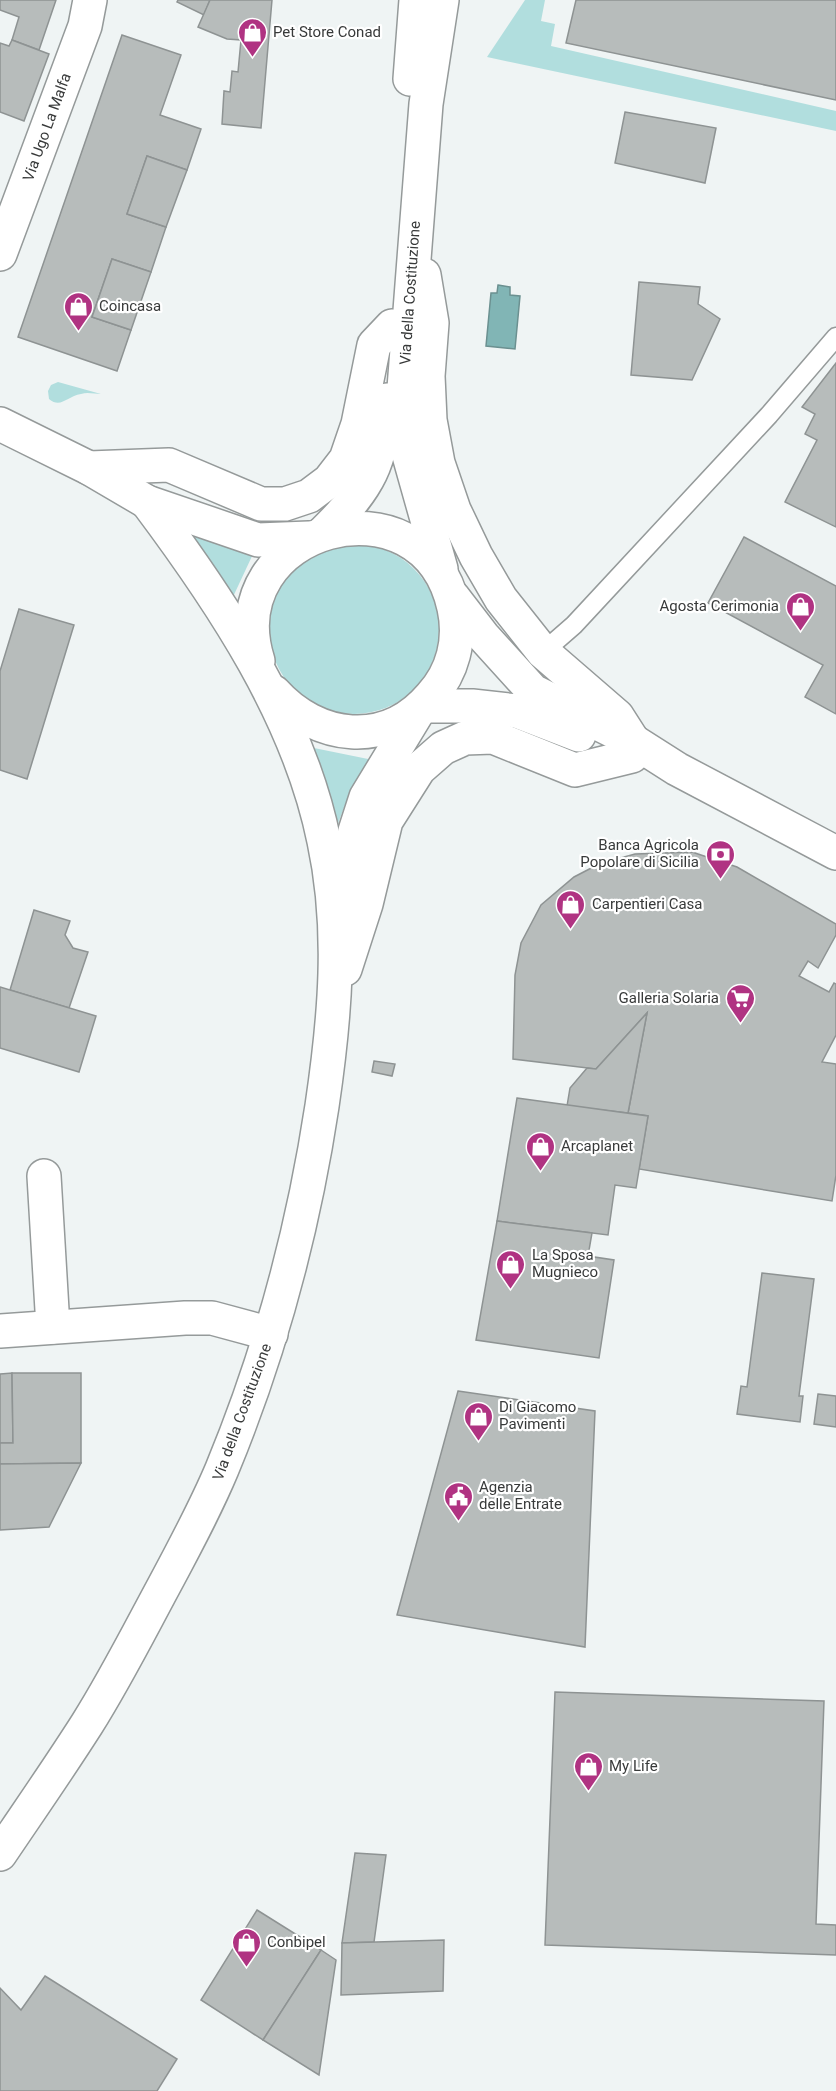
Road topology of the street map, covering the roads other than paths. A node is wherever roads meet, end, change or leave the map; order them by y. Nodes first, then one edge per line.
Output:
1 (90, 0) edge
2 (416, 0) edge
3 (442, 0) edge
4 (415, 224) junction
5 (0, 254) edge
6 (392, 326) junction
7 (836, 337) edge
8 (0, 424) edge
9 (89, 468) junction
10 (147, 502) junction
11 (316, 535) junction
12 (449, 589) junction
13 (543, 652) junction
14 (266, 681) junction
15 (421, 708) junction
16 (632, 748) junction
17 (836, 853) edge
18 (336, 920) junction
19 (335, 999) junction
20 (44, 1176) dead end
21 (53, 1327) junction
22 (0, 1331) edge
23 (271, 1334) junction
24 (0, 1854) edge

1 - 5 street, Via Ugo La Malfa
2 - 6 street, Via della Costituzione
3 - 4 street, Via della Costituzione
4 - 12 street, Via della Costituzione
4 - 13 street
6 - 9 street
6 - 11 street, Via della Costituzione
7 - 13 lane
8 - 9 street
9 - 10 street
10 - 11 street
10 - 14 street
11 - 12 street
11 - 14 street
12 - 15 street
12 - 16 street
13 - 16 street
14 - 15 street
14 - 18 street
15 - 16 street
15 - 18 street
16 - 17 street
16 - 19 street
18 - 19 street, Via della Costituzione
19 - 23 street, Via della Costituzione
20 - 21 street
21 - 22 street
21 - 23 street
23 - 24 street, Via della Costituzione

